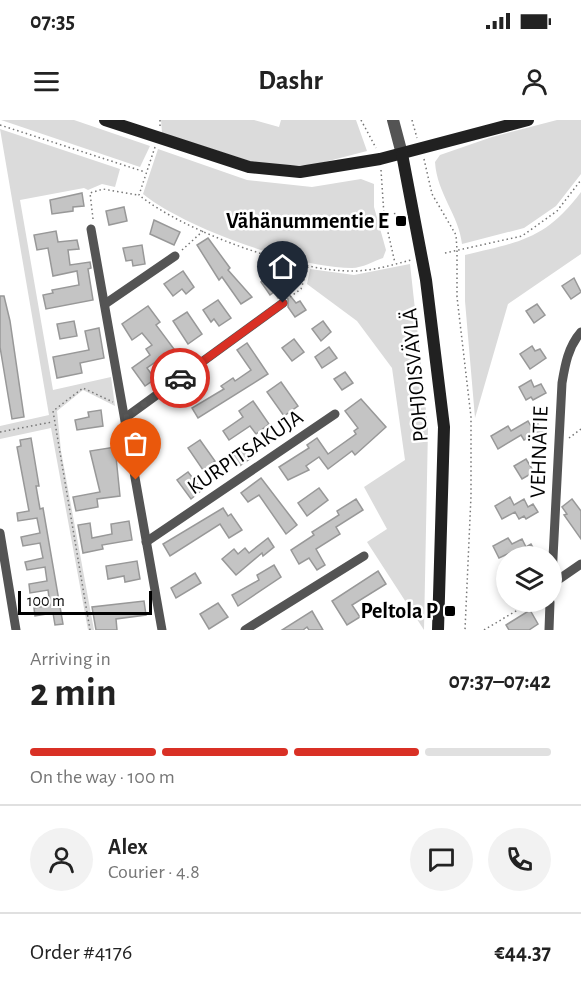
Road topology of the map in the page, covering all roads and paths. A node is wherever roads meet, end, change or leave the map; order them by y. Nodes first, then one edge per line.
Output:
1 (105, 120) edge
2 (361, 120) edge
3 (393, 120) edge
4 (412, 120) edge
5 (528, 120) edge
6 (0, 125) edge
7 (140, 125) edge
8 (421, 148) junction
9 (402, 154) junction
10 (380, 159) junction
11 (581, 180) edge
12 (139, 195) junction
13 (398, 213) dead end
14 (384, 215) junction
15 (91, 229) joint
16 (203, 230) junction
17 (457, 250) junction
18 (446, 253) dead end
19 (175, 256) joint
20 (415, 259) dead end
21 (396, 264) junction
22 (308, 266) junction
23 (283, 303) joint
24 (105, 304) junction
25 (581, 332) edge
26 (123, 407) junction
27 (335, 414) dead end
28 (125, 418) junction
29 (53, 421) junction
30 (581, 429) edge
31 (0, 432) edge
32 (559, 445) junction
33 (0, 533) edge
34 (146, 542) junction
35 (554, 546) edge
36 (364, 556) dead end
37 (581, 564) edge
38 (562, 577) edge
39 (514, 612) edge
40 (550, 612) edge
41 (16, 630) edge
42 (90, 630) edge
43 (162, 630) edge
44 (245, 630) edge
45 (438, 630) edge
46 (465, 630) edge
47 (484, 630) edge
48 (549, 630) edge

1 - 7 main road
2 - 10 path
3 - 9 street, POHJOISVÄYLÄ
4 - 8 path
5 - 8 main road
6 - 12 path
7 - 10 main road
8 - 9 main road
8 - 17 path
9 - 10 main road
9 - 45 main road, POHJOISVÄYLÄ
10 - 14 path
11 - 17 path
12 - 15 path
12 - 16 path
13 - 14 path
14 - 21 path
15 - 24 street
16 - 19 path
16 - 22 path
17 - 18 path
17 - 46 path
19 - 24 street
20 - 21 path
21 - 22 path
22 - 23 path
23 - 28 street
24 - 26 street
25 - 32 street, VEHNÄTIE
26 - 28 street
26 - 29 path
27 - 34 street, KURPITSAKUJA
28 - 34 street
29 - 31 path
29 - 42 path
30 - 32 path
32 - 35 street, VEHNÄTIE
33 - 41 street
34 - 43 street
36 - 44 street
37 - 38 street
39 - 47 path
40 - 48 street

